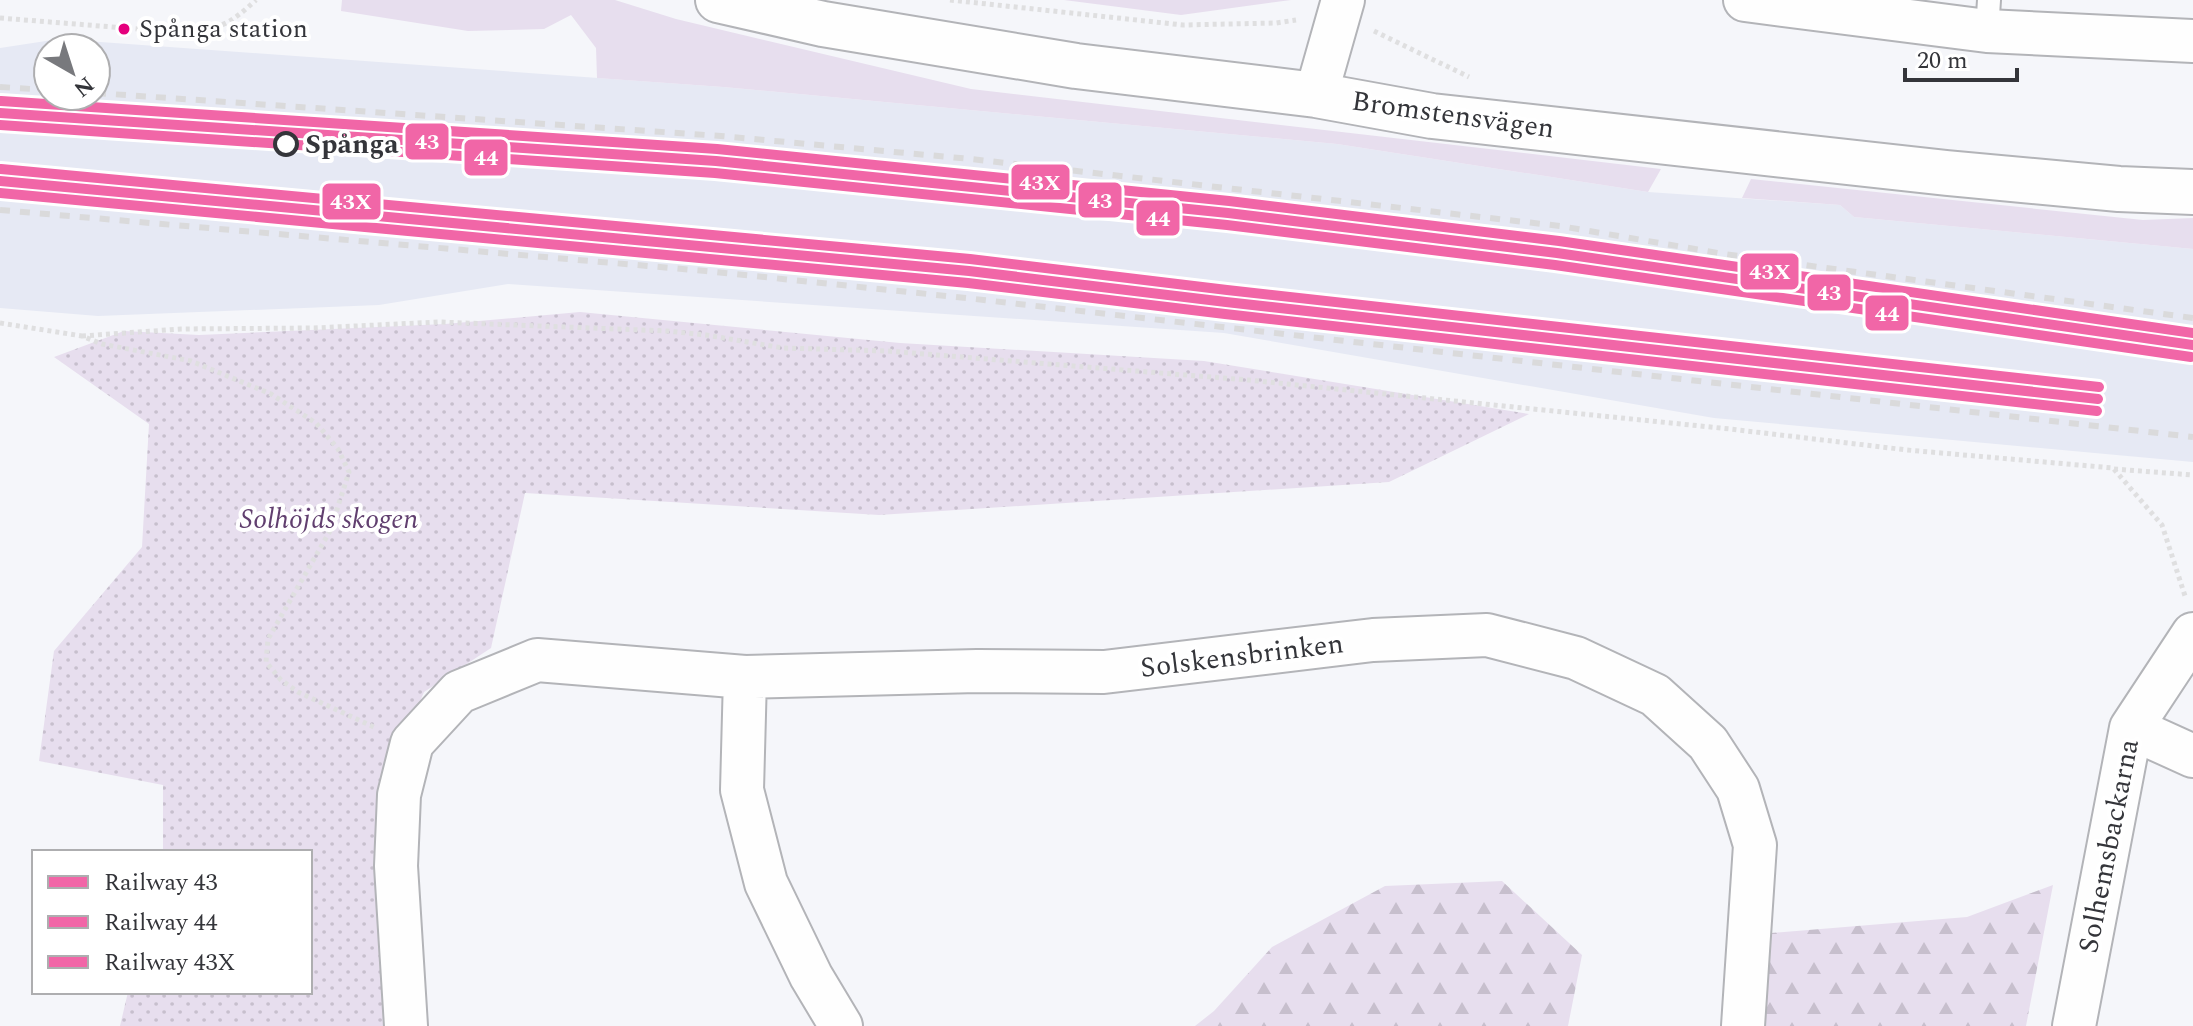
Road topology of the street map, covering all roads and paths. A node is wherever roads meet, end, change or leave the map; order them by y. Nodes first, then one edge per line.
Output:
1 (256, 0) edge
2 (718, 0) edge
3 (950, 0) edge
4 (1745, 0) edge
5 (1341, 7) edge
6 (1988, 16) edge
7 (1, 18) edge
8 (2193, 41) edge
9 (1316, 95) junction
10 (2193, 192) edge
11 (0, 323) edge
12 (82, 336) junction
13 (2113, 468) junction
14 (2193, 475) edge
15 (2190, 618) edge
16 (745, 677) junction
17 (2131, 728) junction
18 (412, 743) junction
19 (2193, 756) edge
20 (406, 1026) edge
21 (841, 1026) edge
22 (1743, 1026) edge
23 (2074, 1026) edge

1 - 7 path
2 - 9 street, Bromstensvägen
3 - 5 path
4 - 6 street
5 - 9 street
6 - 8 street
9 - 10 street, Bromstensvägen
11 - 12 path
12 - 13 path
12 - 18 path
13 - 14 path
13 - 15 path
15 - 17 street, Solhemsbackarna
16 - 18 street, Solskensbrinken
16 - 21 street
16 - 22 street, Solskensbrinken
17 - 19 street
17 - 23 street, Solhemsbackarna
18 - 20 street

